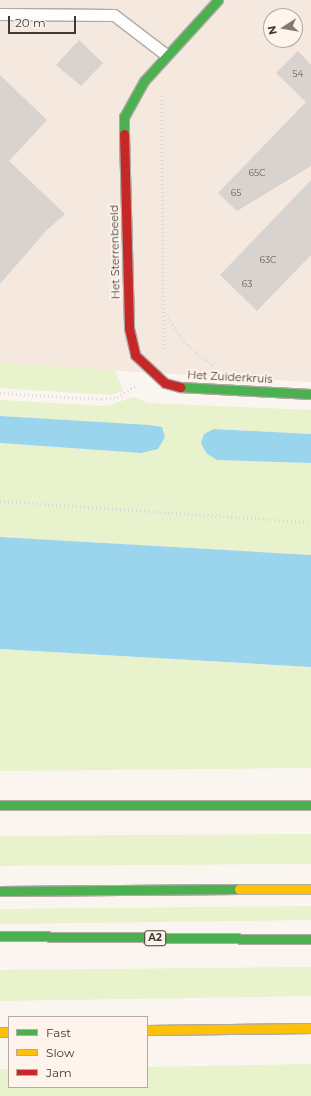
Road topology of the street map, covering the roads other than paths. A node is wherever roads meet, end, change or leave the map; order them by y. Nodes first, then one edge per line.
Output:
1 (218, 0) edge
2 (0, 14) edge
3 (165, 54) junction
4 (150, 373) joint
5 (311, 394) edge
6 (0, 805) edge
7 (311, 805) edge
8 (311, 889) edge
9 (0, 891) edge
10 (0, 936) edge
11 (311, 939) edge
12 (311, 1028) edge
13 (148, 1030) edge

1 - 3 main road, Het Sterrenbeeld
2 - 3 lane
3 - 4 main road, Het Sterrenbeeld
4 - 5 main road, Het Zuiderkruis
6 - 7 main road
8 - 9 main road
10 - 11 main road, A2
12 - 13 main road

